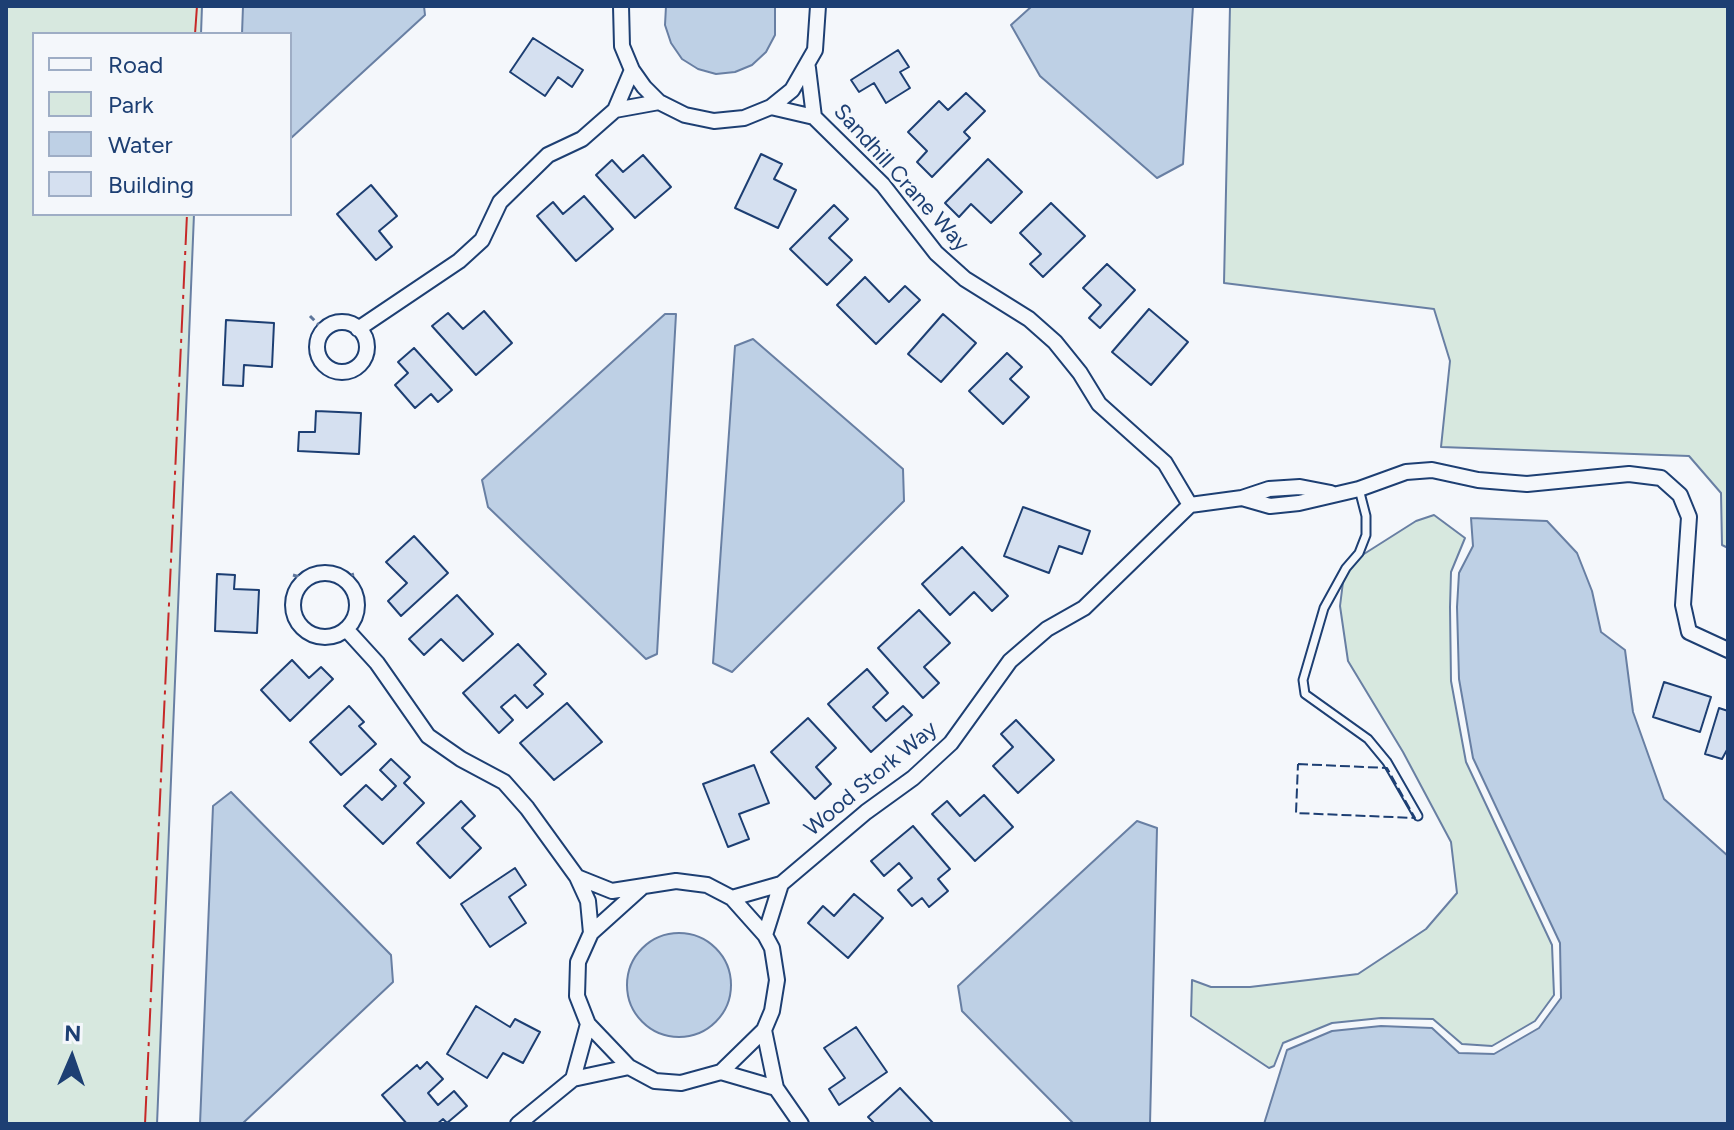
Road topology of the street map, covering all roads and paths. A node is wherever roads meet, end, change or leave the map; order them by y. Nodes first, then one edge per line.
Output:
1 (621, 6) edge
2 (818, 6) edge
3 (808, 68) junction
4 (632, 70) junction
5 (659, 102) junction
6 (771, 107) junction
7 (615, 110) junction
8 (814, 117) junction
9 (310, 316) dead end
10 (358, 329) junction
11 (324, 330) junction
12 (1359, 489) junction
13 (1190, 505) junction
14 (346, 629) junction
15 (1728, 650) edge
16 (1418, 816) dead end
17 (577, 877) junction
18 (781, 884) junction
19 (641, 888) junction
20 (732, 898) junction
21 (591, 933) junction
22 (765, 935) junction
23 (588, 1024) junction
24 (764, 1030) junction
25 (629, 1067) junction
26 (721, 1072) junction
27 (573, 1079) junction
28 (776, 1088) junction
29 (518, 1124) edge
30 (801, 1124) edge

1 - 4 street
2 - 3 street
3 - 6 street
3 - 8 street, Sandhill Crane Way
4 - 5 street
4 - 7 street
5 - 6 street
5 - 7 street
6 - 8 street
7 - 10 street
8 - 13 street, Sandhill Crane Way
9 - 11 path
10 - 11 street
10 - 11 street
12 - 13 street
12 - 15 street
12 - 16 lane
13 - 18 street, Wood Stork Way
14 - 14 street
14 - 17 street
17 - 19 street
17 - 21 street
18 - 20 street, Wood Stork Way
18 - 22 street
19 - 20 street
19 - 21 street
20 - 22 street
21 - 23 street
22 - 24 street
23 - 25 street
23 - 27 street
24 - 26 street
24 - 28 street
25 - 26 street
25 - 27 street
26 - 28 street
27 - 29 street
28 - 30 street

